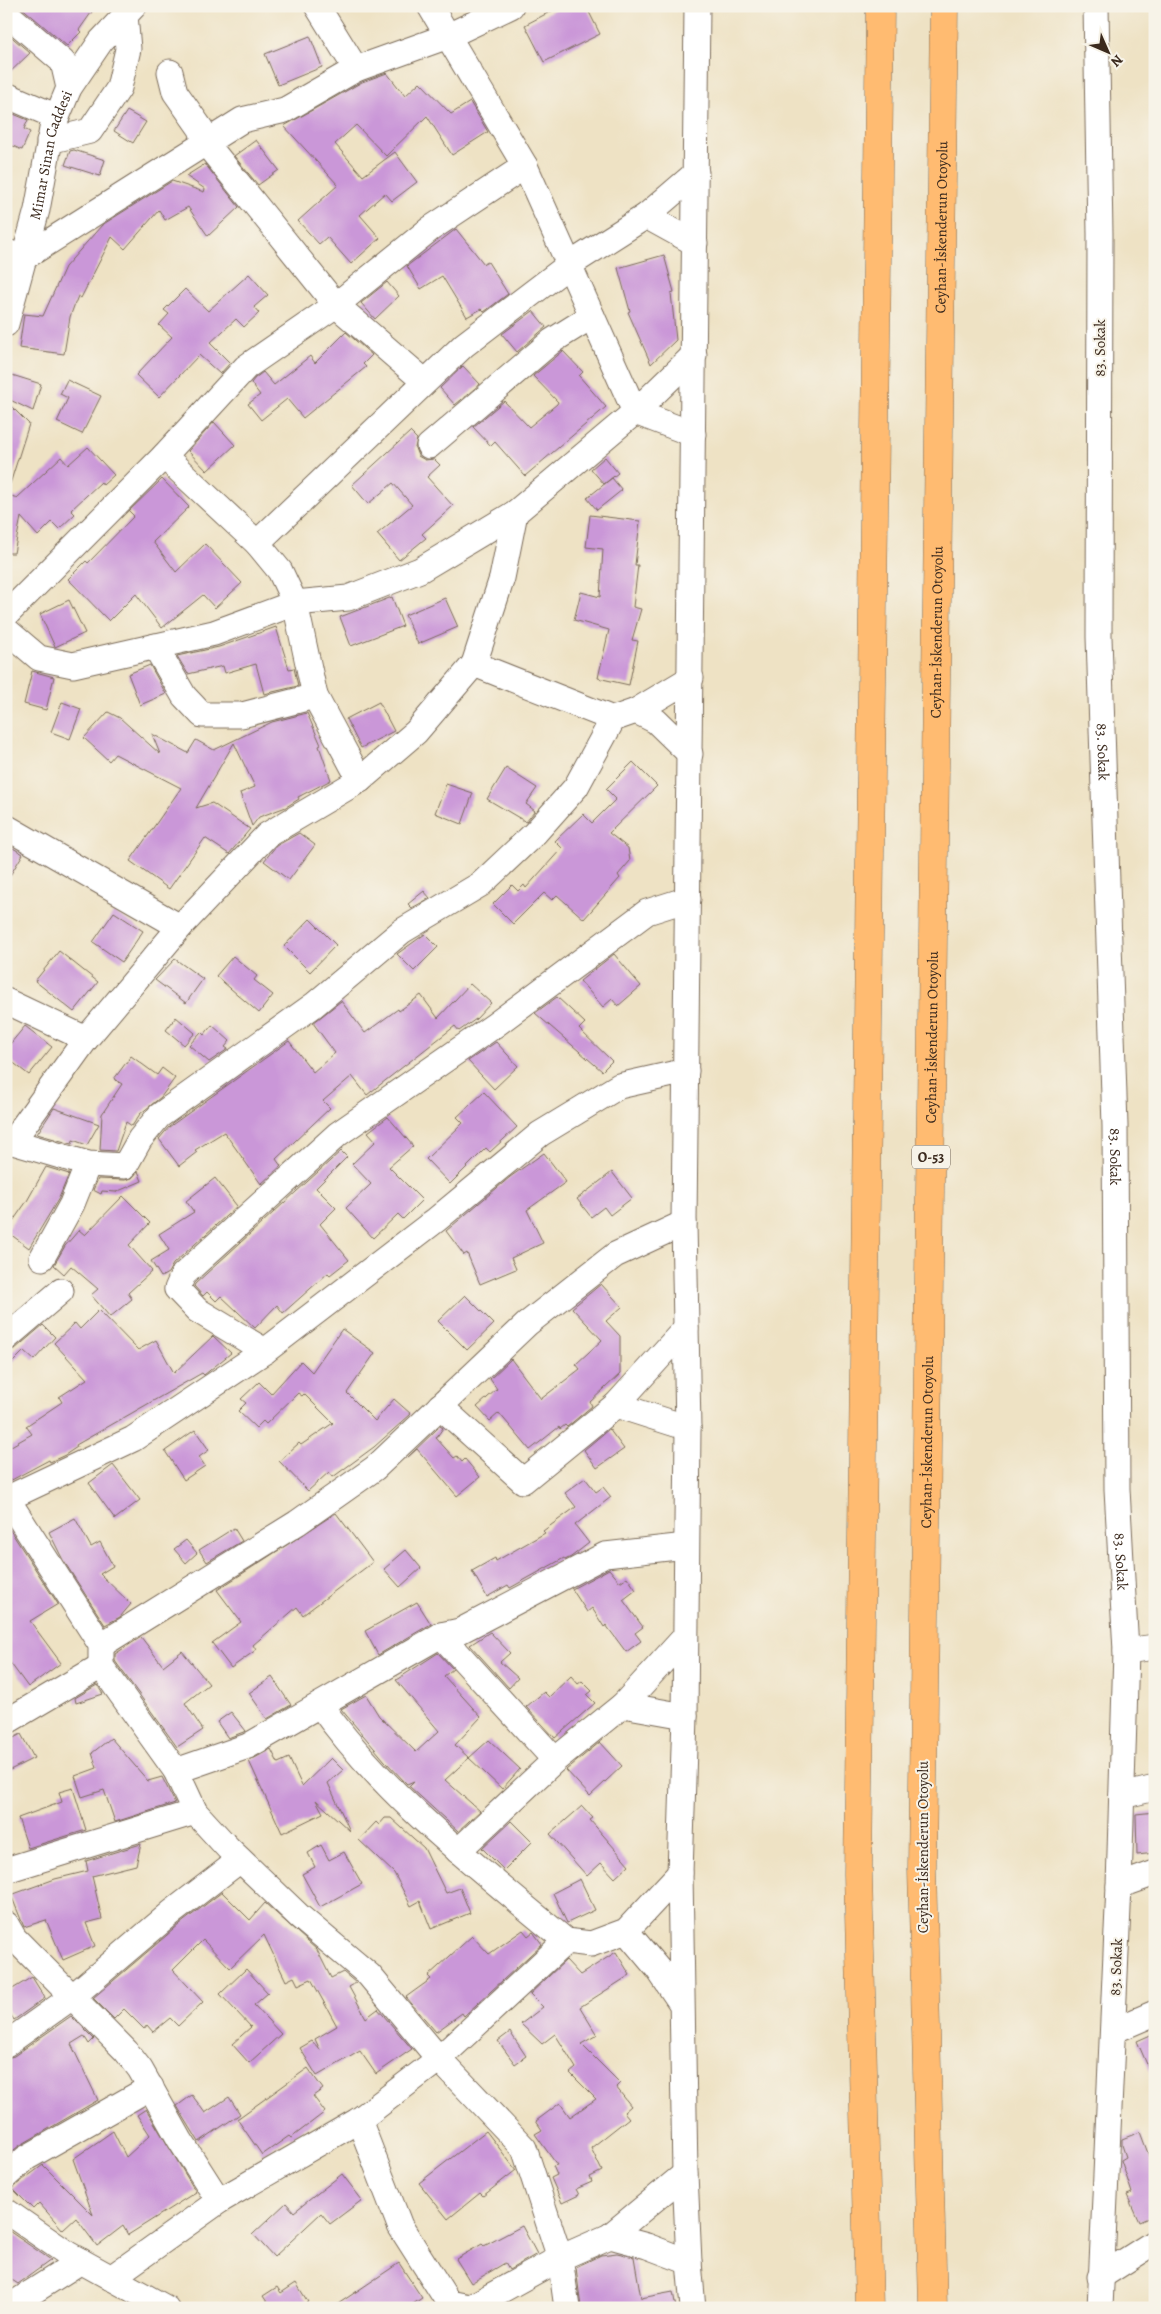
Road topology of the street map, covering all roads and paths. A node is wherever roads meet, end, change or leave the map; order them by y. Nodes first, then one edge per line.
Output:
1 (317, 6) edge
2 (430, 6) edge
3 (511, 6) edge
4 (697, 6) edge
5 (880, 6) edge
6 (944, 6) edge
7 (1096, 6) edge
8 (130, 11) edge
9 (6, 13) edge
10 (448, 36) junction
11 (356, 69) junction
12 (170, 72) dead end
13 (69, 88) junction
14 (6, 95) edge
15 (56, 117) junction
16 (50, 141) junction
17 (205, 142) junction
18 (525, 166) junction
19 (696, 173) junction
20 (646, 216) junction
21 (695, 243) junction
22 (16, 255) edge
23 (569, 265) junction
24 (336, 305) junction
25 (592, 316) junction
26 (6, 324) edge
27 (694, 355) junction
28 (424, 381) junction
29 (635, 412) junction
30 (693, 434) junction
31 (429, 446) dead end
32 (164, 456) junction
33 (515, 513) junction
34 (257, 543) junction
35 (295, 603) junction
36 (6, 615) edge
37 (6, 630) edge
38 (155, 646) junction
39 (474, 664) junction
40 (691, 678) junction
41 (315, 696) junction
42 (625, 715) junction
43 (690, 754) junction
44 (360, 780) junction
45 (6, 827) edge
46 (688, 899) junction
47 (180, 927) junction
48 (6, 1000) edge
49 (86, 1039) junction
50 (686, 1071) junction
51 (9, 1141) edge
52 (88, 1164) junction
53 (684, 1223) junction
54 (42, 1258) dead end
55 (61, 1291) dead end
56 (686, 1328) junction
57 (6, 1338) edge
58 (265, 1351) junction
59 (440, 1406) junction
60 (616, 1406) junction
61 (688, 1428) junction
62 (7, 1498) edge
63 (686, 1546) junction
64 (441, 1635) junction
65 (685, 1637) junction
66 (1155, 1647) edge
67 (1126, 1651) junction
68 (101, 1656) junction
69 (320, 1705) junction
70 (623, 1705) junction
71 (685, 1716) junction
72 (6, 1722) edge
73 (555, 1760) junction
74 (176, 1771) junction
75 (1155, 1788) edge
76 (1122, 1796) junction
77 (195, 1812) junction
78 (458, 1851) junction
79 (240, 1860) junction
80 (6, 1870) edge
81 (680, 1873) junction
82 (1155, 1873) edge
83 (1119, 1886) junction
84 (6, 1924) edge
85 (626, 1930) junction
86 (566, 1941) junction
87 (72, 1997) junction
88 (681, 2003) junction
89 (1155, 2013) edge
90 (1113, 2031) junction
91 (6, 2044) edge
92 (438, 2058) junction
93 (151, 2087) junction
94 (359, 2120) junction
95 (685, 2174) junction
96 (6, 2176) edge
97 (219, 2201) junction
98 (6, 2211) edge
99 (610, 2236) junction
100 (1155, 2242) edge
101 (560, 2258) junction
102 (81, 2261) junction
103 (689, 2262) junction
104 (1100, 2277) junction
105 (111, 2278) junction
106 (470, 2307) edge
107 (7, 2308) edge
108 (166, 2308) edge
109 (567, 2308) edge
110 (693, 2308) edge
111 (869, 2308) edge
112 (933, 2308) edge
113 (1100, 2308) edge

1 - 11 street
2 - 10 street
3 - 10 street
4 - 19 street
5 - 111 highway
6 - 112 highway, Ceyhan-İskenderun Otoyolu / O-53
7 - 67 street, 83. Sokak
8 - 13 street, Mimar Sinan Caddesi
8 - 16 street
9 - 13 street
10 - 11 street
10 - 18 street
11 - 17 street
12 - 17 street
13 - 15 street, Mimar Sinan Caddesi
14 - 15 street
15 - 16 street, Mimar Sinan Caddesi
16 - 22 street, Mimar Sinan Caddesi
17 - 22 street
17 - 24 street
18 - 23 street
18 - 24 street
19 - 20 street
19 - 21 street
20 - 21 street
20 - 23 street
21 - 27 street
22 - 26 street, Mimar Sinan Caddesi
23 - 25 street
23 - 28 street
24 - 28 street
24 - 32 street
25 - 29 street
25 - 31 street
27 - 29 street
27 - 30 street
28 - 34 street
29 - 30 street
29 - 33 street
30 - 40 street
32 - 34 street
32 - 36 street
33 - 35 street
33 - 39 street
34 - 35 street
35 - 38 street
35 - 41 street
37 - 38 street
38 - 41 street
39 - 42 street
39 - 44 street
40 - 42 street
40 - 43 street
41 - 44 street
42 - 43 street
42 - 52 street
43 - 46 street
44 - 47 street
45 - 47 street
46 - 50 street
46 - 58 street
47 - 49 street
48 - 49 street
49 - 51 street
50 - 53 street
50 - 58 street
51 - 52 street
52 - 54 street
53 - 56 street
53 - 59 street
55 - 57 street
56 - 60 street
56 - 61 street
58 - 62 street
59 - 60 street
59 - 68 street
60 - 61 street
61 - 63 street
62 - 68 street
63 - 64 street
63 - 65 street
64 - 69 street
64 - 73 street
65 - 70 street
65 - 71 street
66 - 67 street
67 - 76 street, 83. Sokak
68 - 72 street
68 - 74 street
69 - 74 street
69 - 78 street
70 - 71 street
70 - 73 street
71 - 81 street
73 - 78 street
74 - 77 street
75 - 76 street
76 - 83 street, 83. Sokak
77 - 79 street
77 - 80 street
78 - 86 street
79 - 87 street
79 - 92 street
81 - 85 street
81 - 88 street
82 - 83 street
83 - 90 street, 83. Sokak
84 - 87 street
85 - 86 street
85 - 88 street
86 - 92 street
87 - 91 street
87 - 93 street
88 - 95 street
89 - 90 street
90 - 104 street, 83. Sokak
92 - 94 street
92 - 101 street
93 - 96 street
93 - 97 street
94 - 97 street
94 - 106 street
95 - 99 street
95 - 103 street
97 - 105 street
98 - 102 street
99 - 101 street
99 - 103 street
100 - 104 street
101 - 106 street
101 - 109 street
102 - 105 street
102 - 107 street
103 - 110 street
104 - 113 street, 83. Sokak
105 - 108 street

